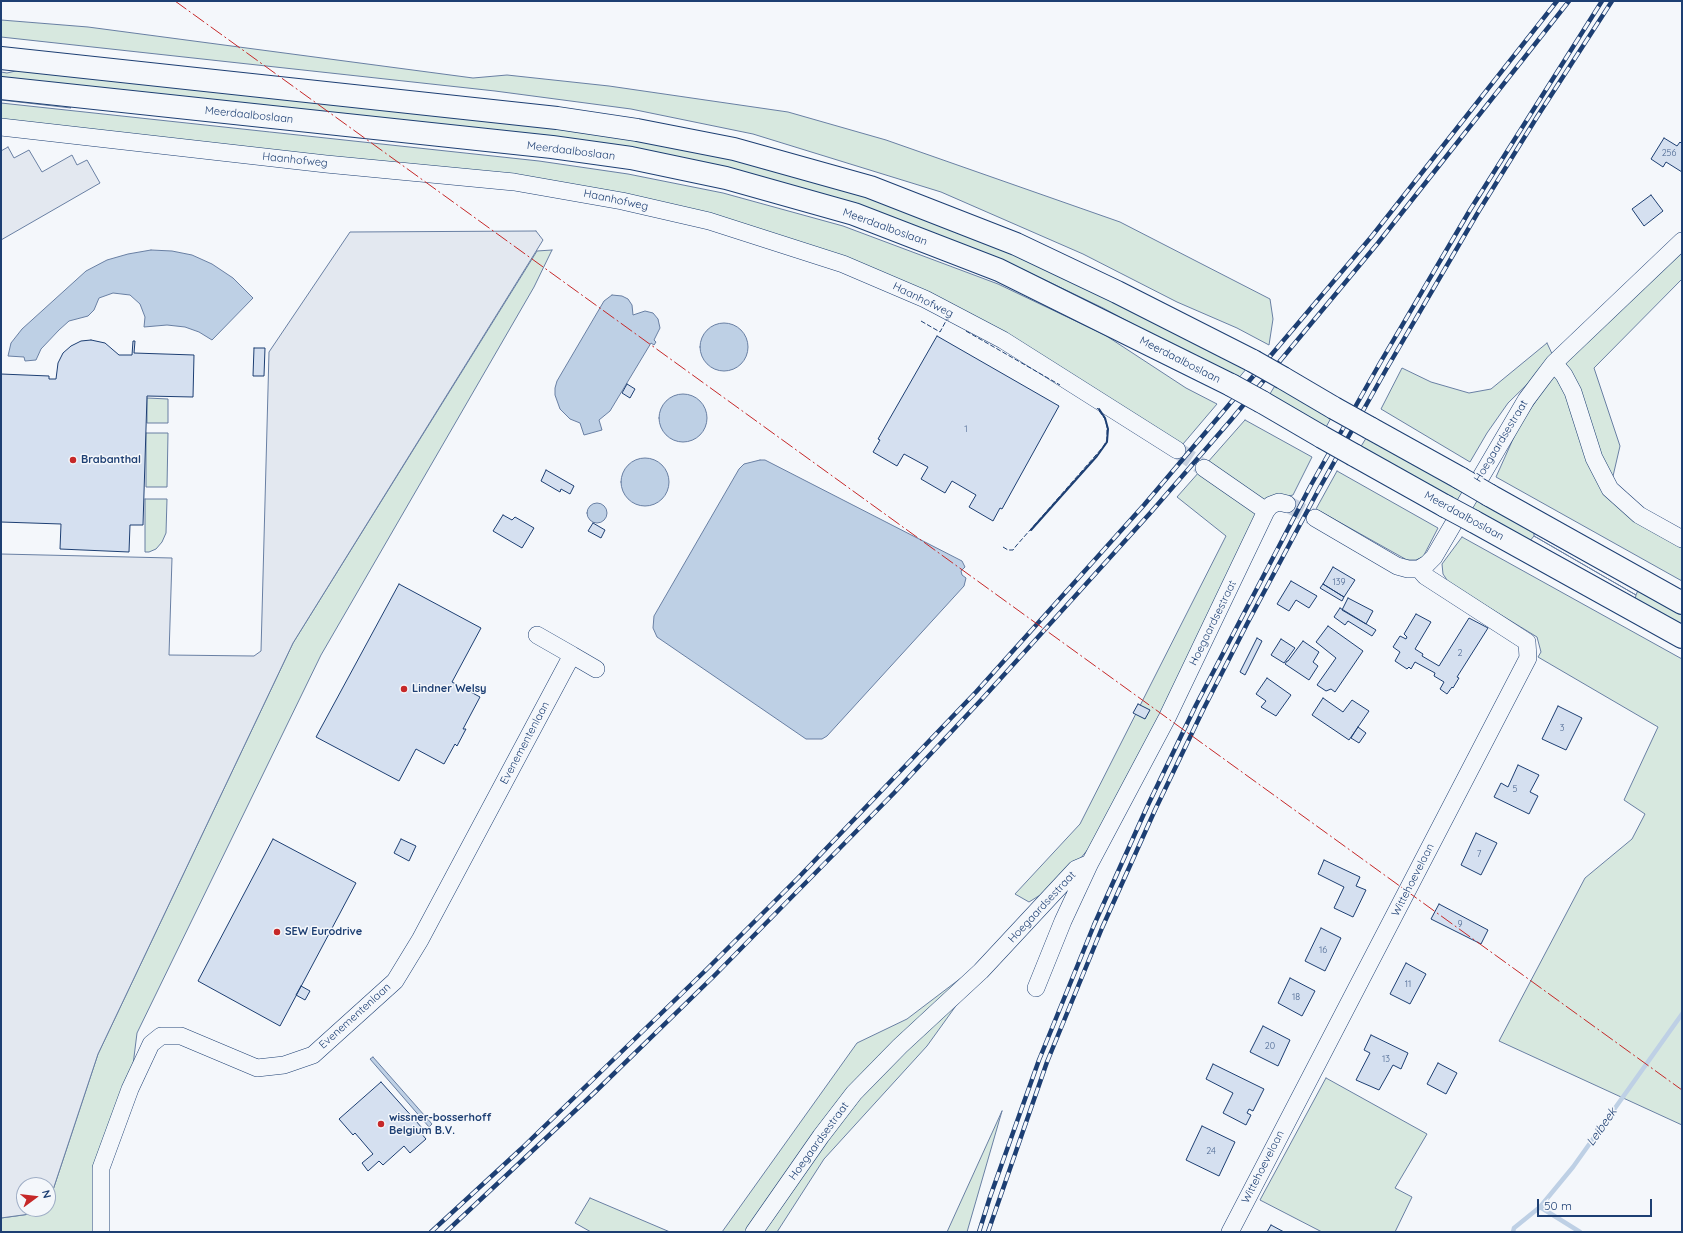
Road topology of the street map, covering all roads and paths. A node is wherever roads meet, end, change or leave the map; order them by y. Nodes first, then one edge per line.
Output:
1 (1, 58) edge
2 (1, 88) edge
3 (1, 127) edge
4 (1682, 241) edge
5 (1554, 363) junction
6 (1177, 450) tunnel mouth
7 (1204, 468) tunnel mouth
8 (1287, 504) tunnel mouth
9 (1266, 511) junction
10 (1314, 518) tunnel mouth
11 (1682, 539) edge
12 (1419, 569) junction
13 (1682, 603) edge
14 (537, 635) dead end
15 (1682, 637) edge
16 (572, 655) junction
17 (596, 669) dead end
18 (1090, 863) junction
19 (1036, 988) dead end
20 (101, 1232) edge
21 (754, 1232) edge
22 (1230, 1232) edge

1 - 13 highway, bridge
2 - 15 highway, Meerdaalboslaan, bridge
3 - 6 street, Haanhofweg
4 - 5 street, Hoegaardsestraat
5 - 11 street
5 - 12 street, Hoegaardsestraat
7 - 9 street
8 - 9 street
9 - 18 street, Hoegaardsestraat
10 - 12 street
12 - 22 street, Wittehoevelaan
14 - 16 street
16 - 17 street
16 - 20 street, Evenementenlaan
18 - 19 street
18 - 21 street, Hoegaardsestraat

